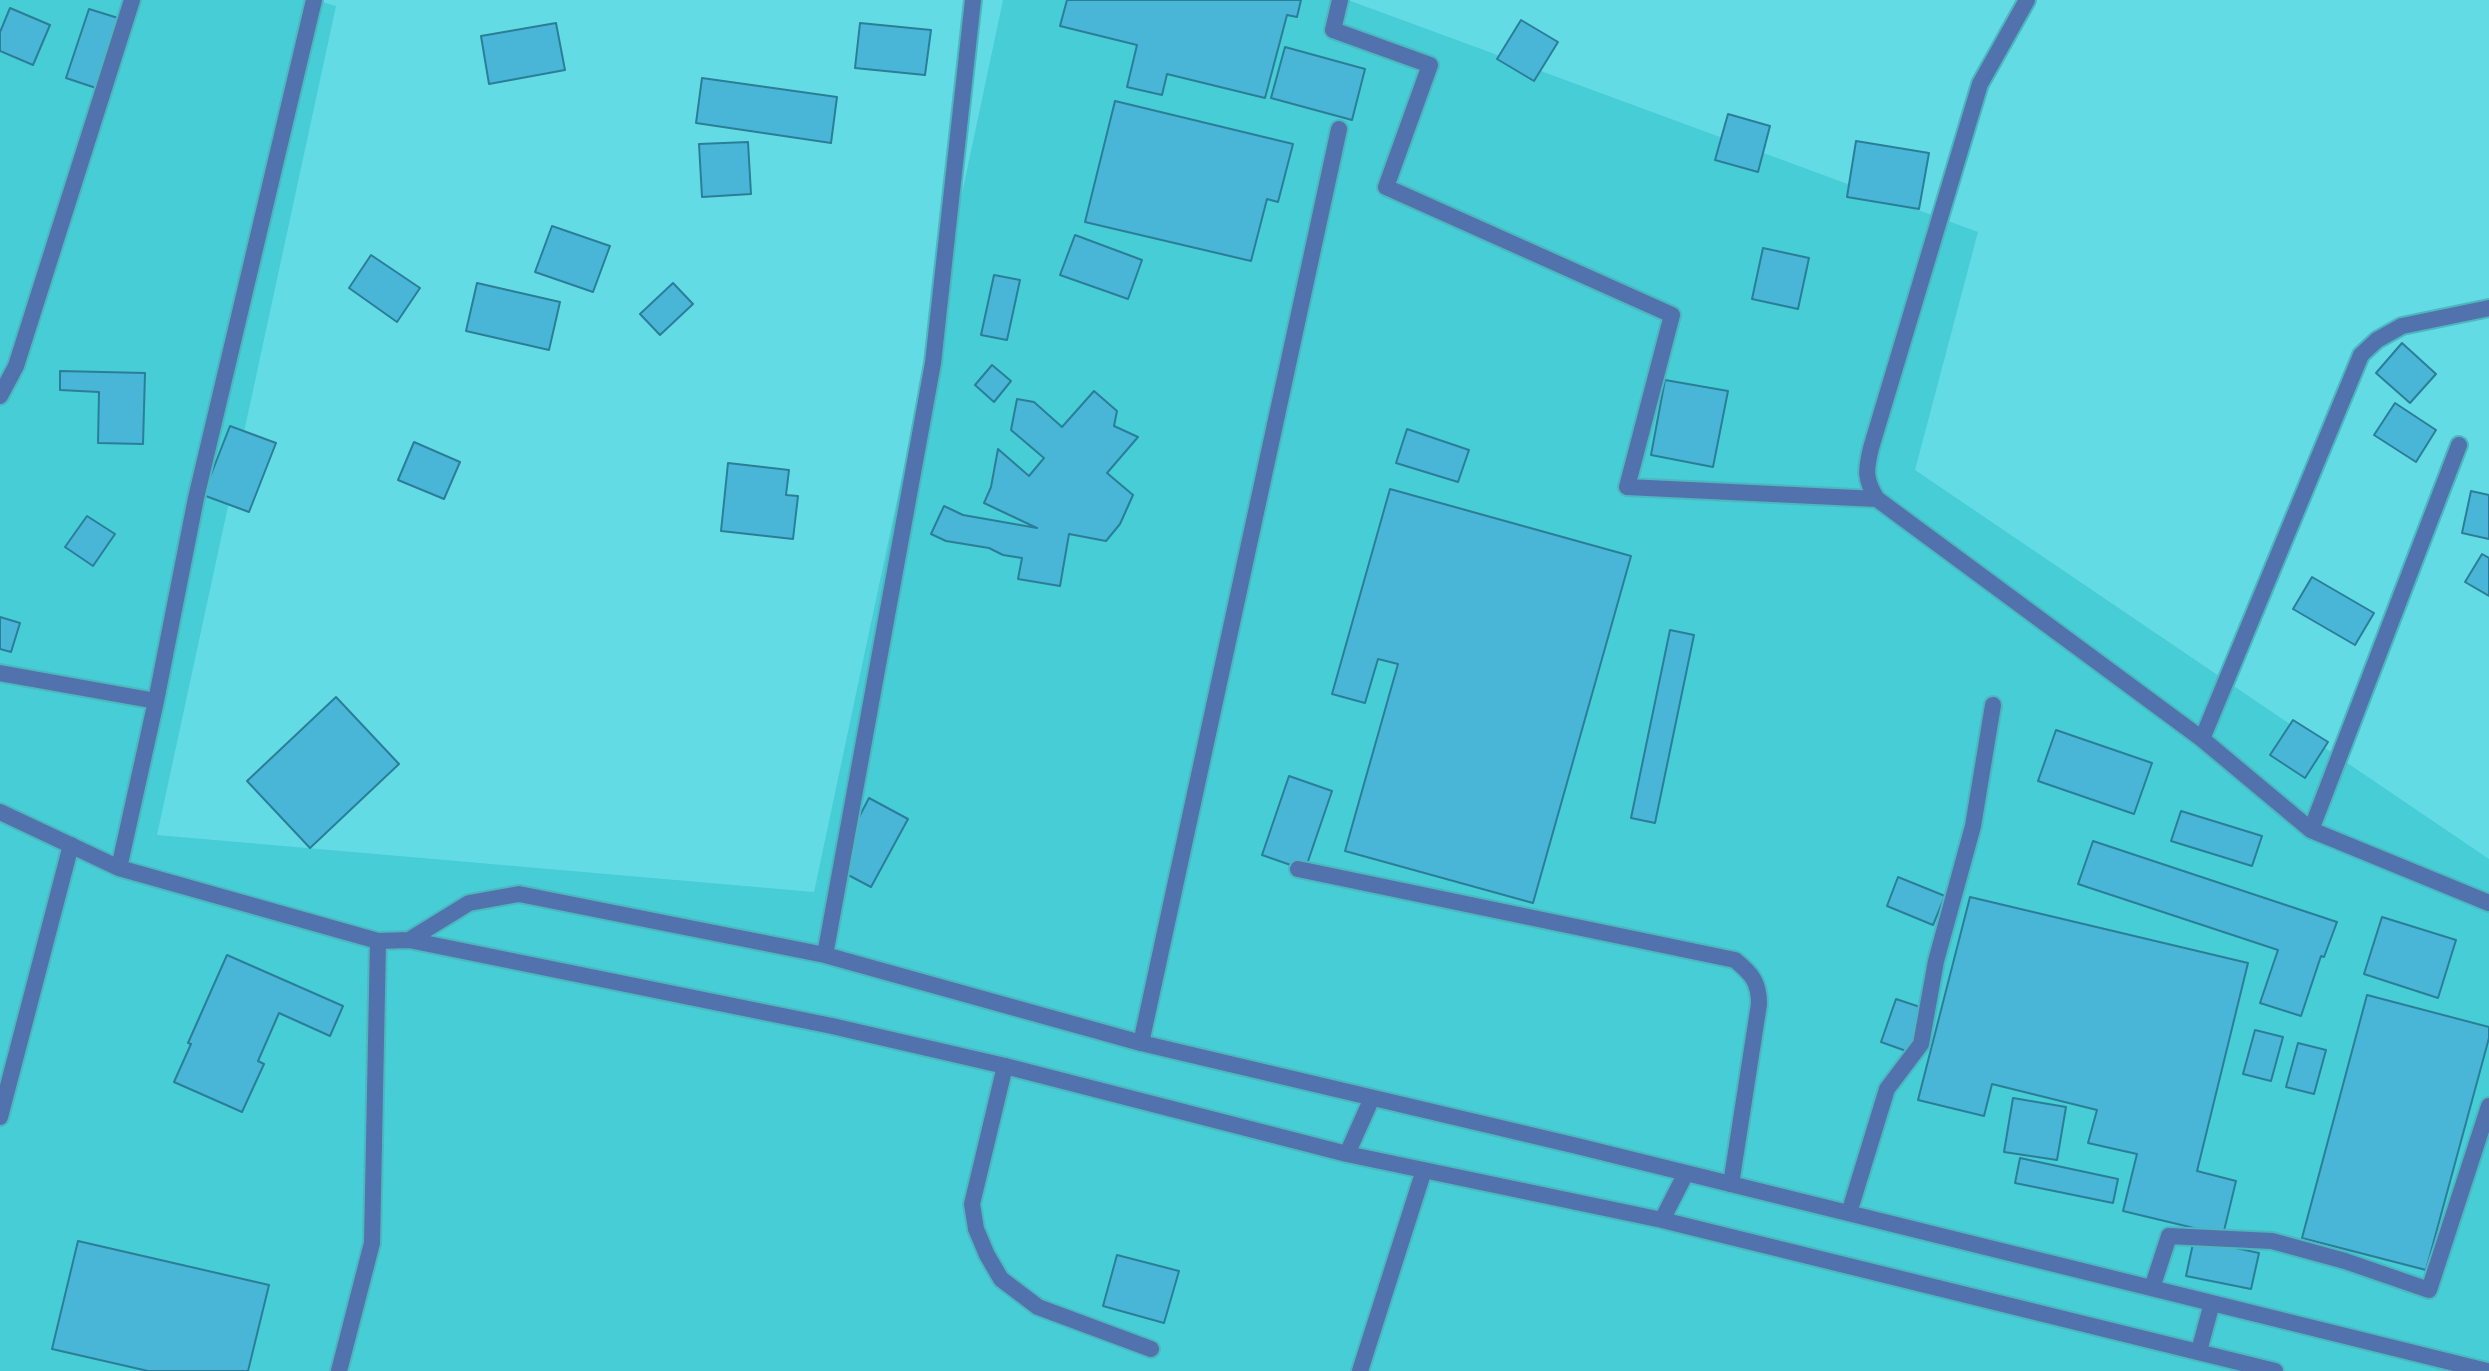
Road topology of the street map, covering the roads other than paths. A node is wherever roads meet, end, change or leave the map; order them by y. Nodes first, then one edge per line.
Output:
1 (132, 0) edge
2 (314, 0) edge
3 (973, 0) edge
4 (1340, 0) edge
5 (2027, 0) edge
6 (1339, 129) dead end
7 (2489, 308) edge
8 (0, 396) edge
9 (2459, 445) dead end
10 (1877, 499) junction
11 (0, 673) edge
12 (156, 701) junction
13 (1993, 705) dead end
14 (2202, 739) junction
15 (0, 812) edge
16 (2311, 830) junction
17 (71, 845) junction
18 (119, 868) junction
19 (1298, 869) dead end
20 (2489, 903) edge
21 (409, 940) junction
22 (378, 941) junction
23 (825, 955) junction
24 (1141, 1043) junction
25 (1005, 1066) junction
26 (1372, 1098) junction
27 (2489, 1106) edge
28 (0, 1117) edge
29 (1347, 1154) junction
30 (1424, 1170) junction
31 (1686, 1173) junction
32 (1731, 1184) junction
33 (1849, 1213) junction
34 (1662, 1220) junction
35 (2152, 1288) junction
36 (2212, 1303) junction
37 (1151, 1349) dead end
38 (2199, 1351) junction
39 (339, 1371) edge
40 (1360, 1371) edge
41 (2275, 1371) edge
42 (2487, 1371) edge

1 - 8 street
2 - 12 street
3 - 23 street
4 - 10 street
5 - 10 street
6 - 24 street
7 - 14 street
9 - 16 street
10 - 14 street
11 - 12 street
12 - 18 street
13 - 33 street
14 - 16 street
15 - 17 street
16 - 20 street
17 - 18 street
17 - 28 street
18 - 22 street
19 - 32 street
21 - 22 street
21 - 23 street
21 - 25 street
22 - 39 street
23 - 24 street
24 - 26 street
25 - 29 street
25 - 37 street
26 - 29 street
26 - 31 street
27 - 35 street
29 - 30 street
30 - 34 street
30 - 40 street
31 - 32 street
31 - 34 street
32 - 33 street
33 - 35 street
34 - 38 street
35 - 36 street
36 - 38 street
36 - 42 street
38 - 41 street

